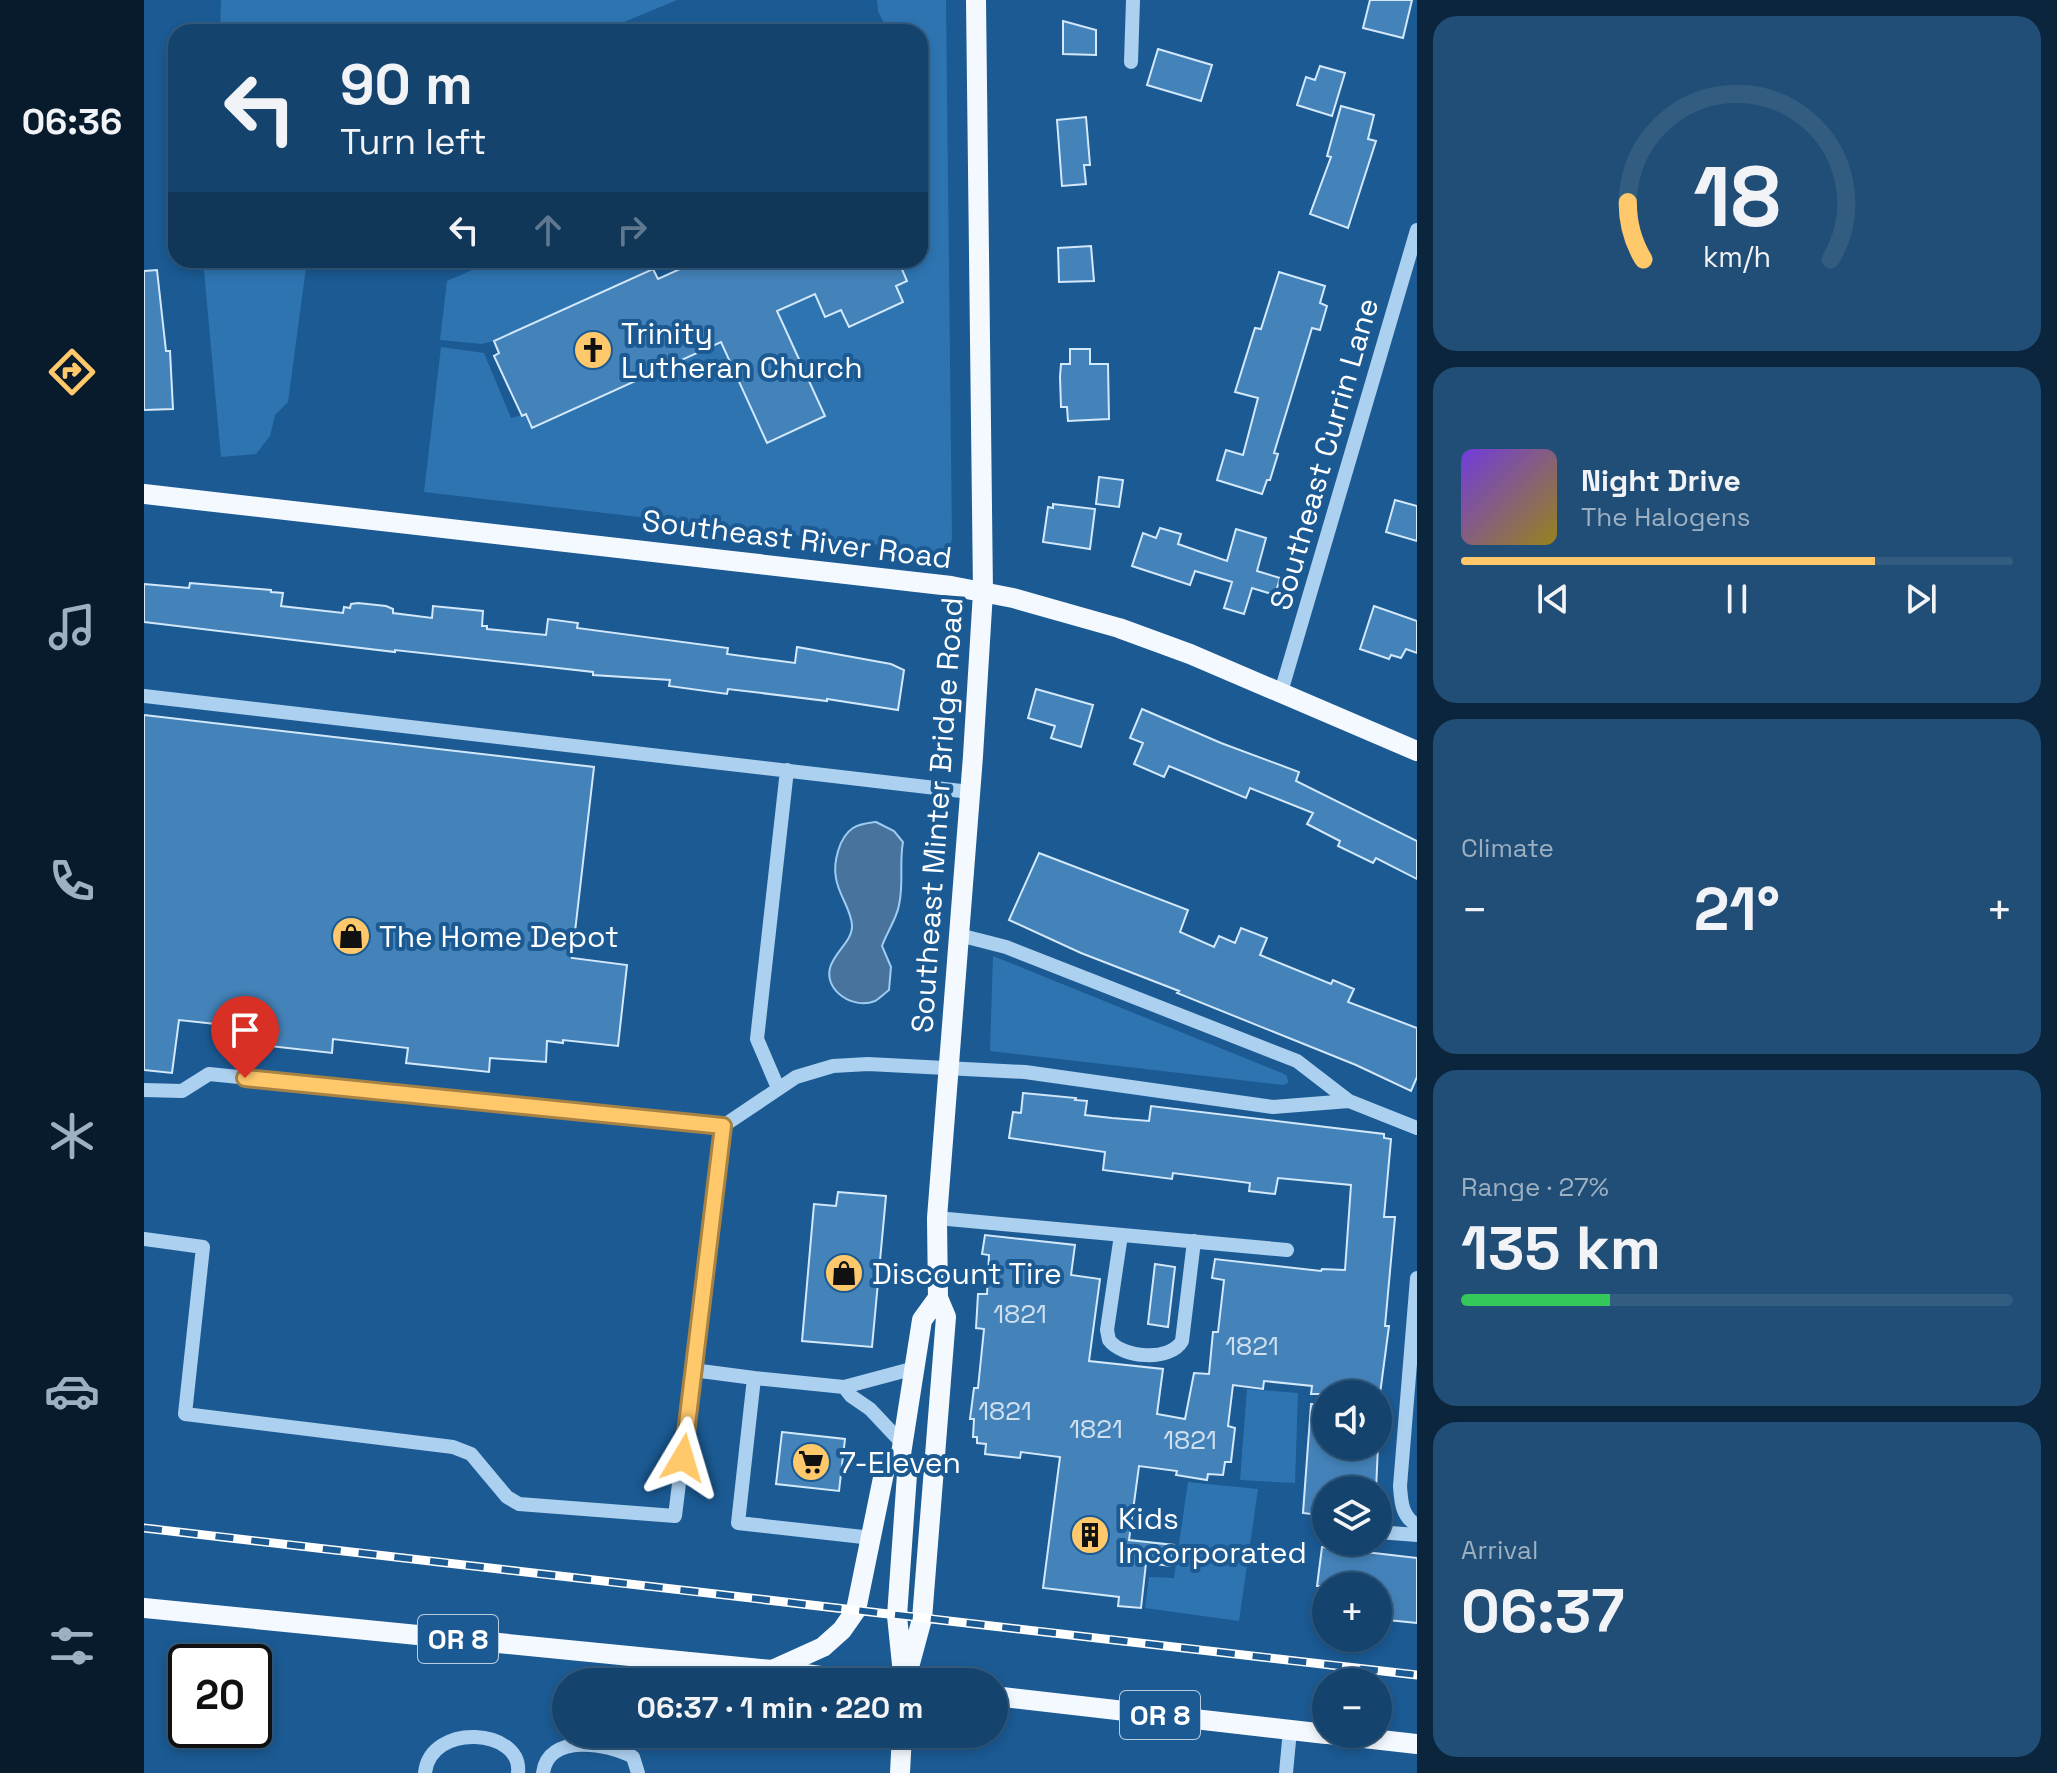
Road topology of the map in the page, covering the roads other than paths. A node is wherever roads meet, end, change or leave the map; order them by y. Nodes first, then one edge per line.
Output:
1 (976, 0) edge
2 (1133, 0) edge
3 (1131, 62) dead end
4 (1417, 230) edge
5 (144, 494) edge
6 (983, 592) junction
7 (1281, 692) junction
8 (144, 696) edge
9 (1417, 751) edge
10 (787, 770) junction
11 (970, 792) junction
12 (959, 935) junction
13 (949, 1067) junction
14 (778, 1088) junction
15 (144, 1090) edge
16 (1349, 1101) junction
17 (723, 1126) junction
18 (1417, 1128) edge
19 (937, 1218) junction
20 (1121, 1235) junction
21 (144, 1239) edge
22 (1194, 1241) junction
23 (1287, 1250) dead end
24 (1417, 1278) edge
25 (938, 1298) junction
26 (915, 1368) junction
27 (693, 1370) junction
28 (754, 1378) junction
29 (844, 1387) junction
30 (902, 1448) junction
31 (1417, 1525) edge
32 (1392, 1533) edge
33 (1417, 1535) edge
34 (872, 1538) junction
35 (144, 1608) edge
36 (752, 1668) edge
37 (776, 1668) edge
38 (903, 1668) edge
39 (908, 1668) edge
40 (1008, 1698) edge
41 (1290, 1730) junction
42 (1312, 1732) edge
43 (1392, 1741) edge
44 (1417, 1744) edge
45 (901, 1748) edge
46 (425, 1773) edge
47 (518, 1773) edge
48 (543, 1773) edge
49 (638, 1773) edge
50 (900, 1773) edge
51 (1286, 1773) edge

1 - 6 main road, Southeast Minter Bridge Road
2 - 3 street
4 - 7 street, Southeast Currin Lane
5 - 6 main road, Southeast River Road
6 - 7 main road, Southeast River Road
6 - 11 main road, Southeast Minter Bridge Road
7 - 9 main road, Southeast River Road
8 - 10 street
10 - 11 street
10 - 14 street
11 - 12 main road, Southeast Minter Bridge Road
12 - 13 main road, Southeast Minter Bridge Road
12 - 16 street
13 - 14 street
13 - 16 street
13 - 19 main road, Southeast Minter Bridge Road
14 - 17 street
15 - 17 street
16 - 18 street
17 - 27 street
19 - 20 street
19 - 25 main road, Southeast Minter Bridge Road
20 - 22 street
20 - 22 street
21 - 27 street
22 - 23 street
24 - 31 street
25 - 26 main road, Southeast Minter Bridge Road
25 - 39 main road, Southeast Minter Bridge Road
26 - 29 street
26 - 30 main road, Southeast Minter Bridge Road
27 - 28 street
28 - 29 street
28 - 34 street
29 - 30 street
30 - 34 main road
30 - 38 main road, Southeast Minter Bridge Road
32 - 33 street
34 - 37 main road
35 - 36 main road, OR 8
40 - 41 main road, OR 8
41 - 42 main road, OR 8
41 - 51 street
43 - 44 main road, OR 8
45 - 50 main road
46 - 47 street
48 - 49 street

